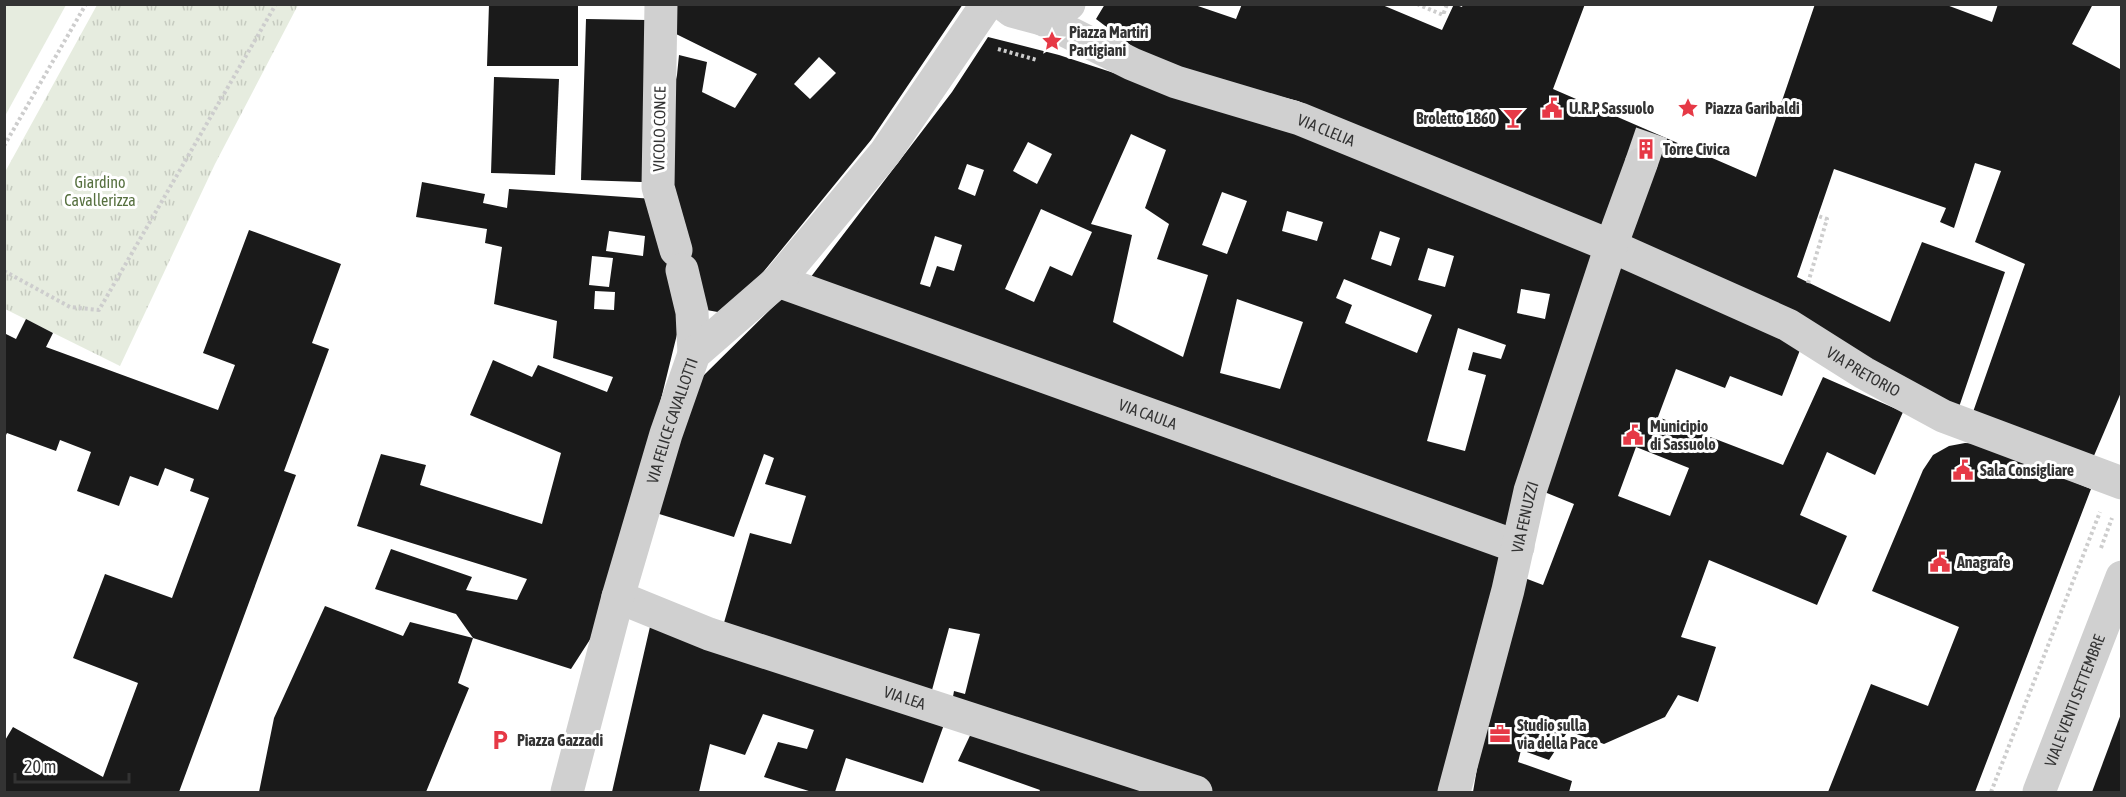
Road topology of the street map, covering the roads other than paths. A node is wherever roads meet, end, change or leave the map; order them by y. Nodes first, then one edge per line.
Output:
1 (661, 4) edge
2 (987, 4) edge
3 (1003, 4) edge
4 (1056, 11) edge
5 (1641, 164) tunnel mouth
6 (1611, 246) junction
7 (778, 281) junction
8 (694, 354) junction
9 (2117, 482) edge
10 (1518, 548) junction
11 (2121, 577) edge
12 (618, 597) junction
13 (567, 792) edge
14 (1196, 792) edge
15 (1454, 792) edge
16 (2039, 792) edge

1 - 8 street, VICOLO CONCE
2 - 7 street, VIA FELICE CAVALLOTTI
3 - 4 street
4 - 6 street, VIA CLELIA
5 - 6 street, VIA FENUZZI
6 - 9 street, VIA PRETORIO
6 - 10 street, VIA FENUZZI
7 - 8 street, VIA FELICE CAVALLOTTI
7 - 10 street, VIA CAULA
8 - 12 street, VIA FELICE CAVALLOTTI
10 - 15 street, VIA FENUZZI
11 - 16 street, VIALE VENTI SETTEMBRE
12 - 13 street, VIA FELICE CAVALLOTTI
12 - 14 street, VIA LEA

